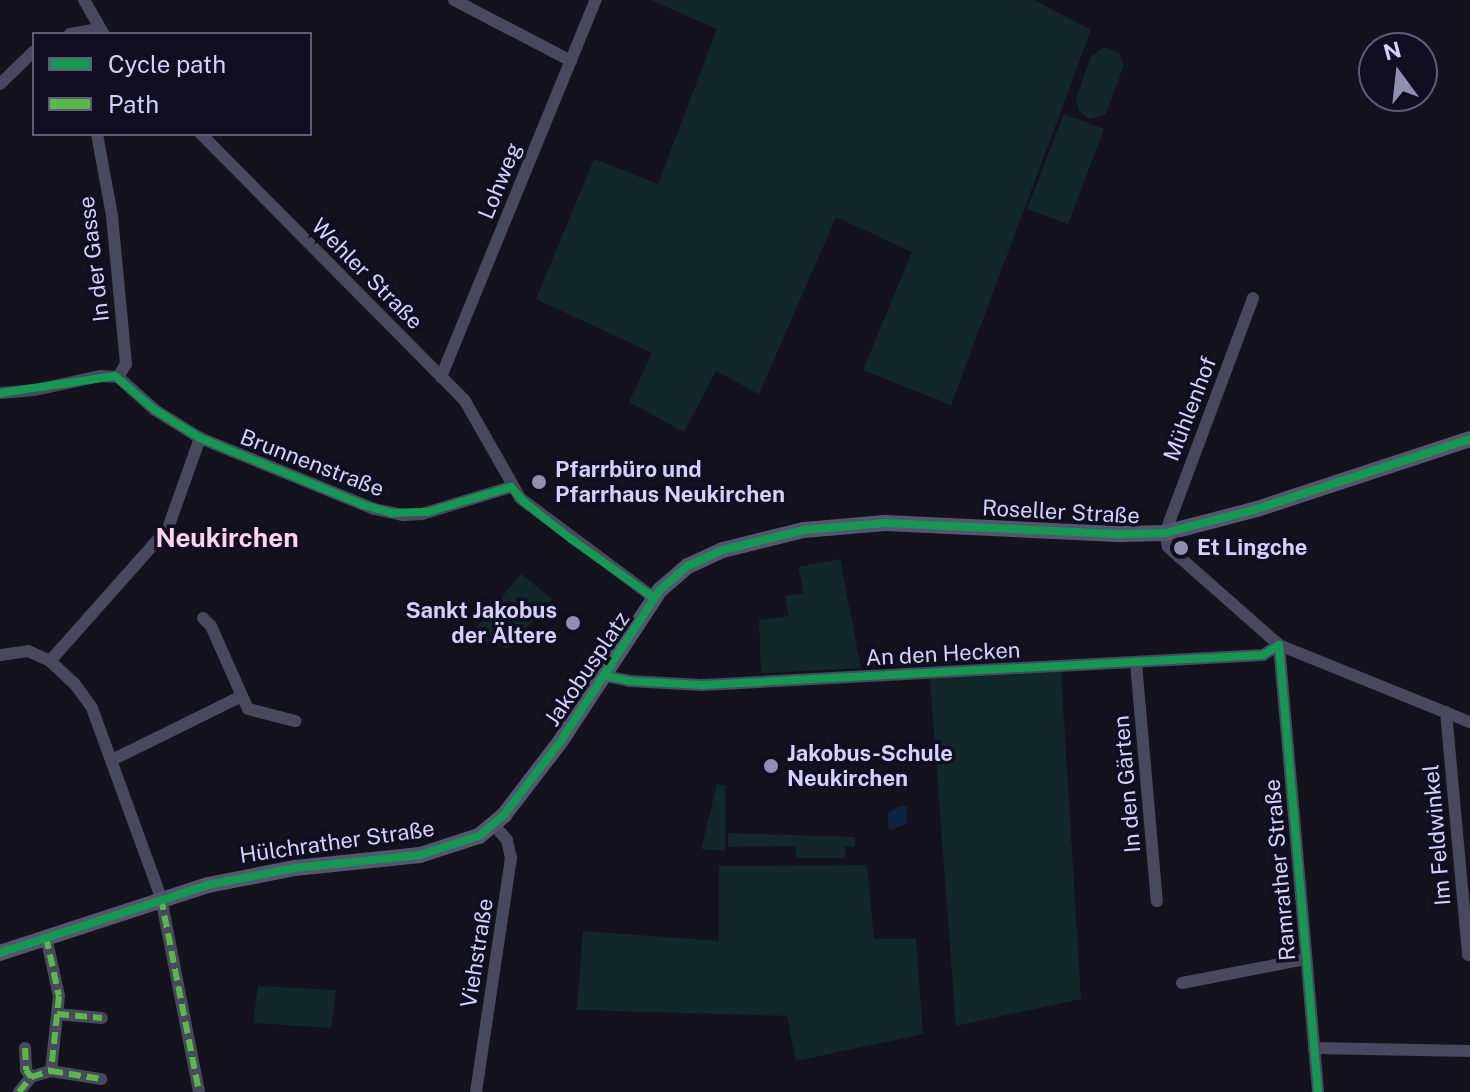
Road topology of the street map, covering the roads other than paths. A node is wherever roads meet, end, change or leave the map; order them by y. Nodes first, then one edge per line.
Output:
1 (84, 0) edge
2 (454, 0) edge
3 (596, 0) edge
4 (99, 32) edge
5 (32, 53) edge
6 (571, 61) junction
7 (0, 84) edge
8 (97, 136) edge
9 (203, 136) edge
10 (1253, 298) dead end
11 (118, 377) junction
12 (441, 377) junction
13 (0, 393) edge
14 (200, 438) junction
15 (1470, 439) edge
16 (493, 451) joint
17 (511, 487) junction
18 (1165, 533) junction
19 (654, 598) junction
20 (203, 618) dead end
21 (1279, 645) junction
22 (0, 655) edge
23 (50, 661) junction
24 (1136, 663) junction
25 (606, 676) junction
26 (242, 696) junction
27 (1446, 712) junction
28 (295, 721) dead end
29 (1470, 722) edge
30 (112, 760) junction
31 (494, 825) junction
32 (161, 898) junction
33 (1157, 901) dead end
34 (46, 937) junction
35 (0, 953) edge
36 (1468, 955) dead end
37 (1305, 959) junction
38 (1182, 983) dead end
39 (57, 1014) junction
40 (102, 1018) dead end
41 (25, 1048) dead end
42 (1314, 1048) junction
43 (1470, 1051) edge
44 (51, 1071) junction
45 (31, 1077) junction
46 (101, 1079) dead end
47 (19, 1092) edge
48 (199, 1092) edge
49 (476, 1092) edge
50 (1318, 1092) edge

1 - 4 street
2 - 6 street
3 - 6 street, Lohweg
5 - 7 street
6 - 12 street, Lohweg
8 - 11 street, In der Gasse
9 - 12 street, Wehler Straße
10 - 18 street, Mühlenhof
11 - 13 street
11 - 14 street, Brunnenstraße
12 - 16 street, Wehler Straße
14 - 17 street, Brunnenstraße
14 - 23 street
15 - 18 street, Roseller Straße
16 - 17 street, Jakobusplatz
17 - 19 street, Jakobusplatz
18 - 19 street, Roseller Straße
18 - 21 street
19 - 25 street, Jakobusplatz
20 - 26 street
21 - 24 street, An den Hecken
21 - 27 street
21 - 37 street, Ramrather Straße
22 - 23 street
23 - 30 street
24 - 25 street, An den Hecken
24 - 33 street, In den Gärten
25 - 31 street, Jakobusplatz
26 - 28 street
26 - 30 street
27 - 29 street
27 - 36 street, Im Feldwinkel
30 - 32 street
31 - 32 street, Hülchrather Straße
31 - 49 street, Viehstraße
32 - 34 street, Hülchrather Straße
32 - 48 street
34 - 35 street, Hülchrather Straße
34 - 39 street
37 - 38 street
37 - 42 street, Ramrather Straße
39 - 40 street
39 - 44 street
41 - 45 street
42 - 43 street
42 - 50 street, Ramrather Straße
44 - 45 street
44 - 46 street
45 - 47 street

